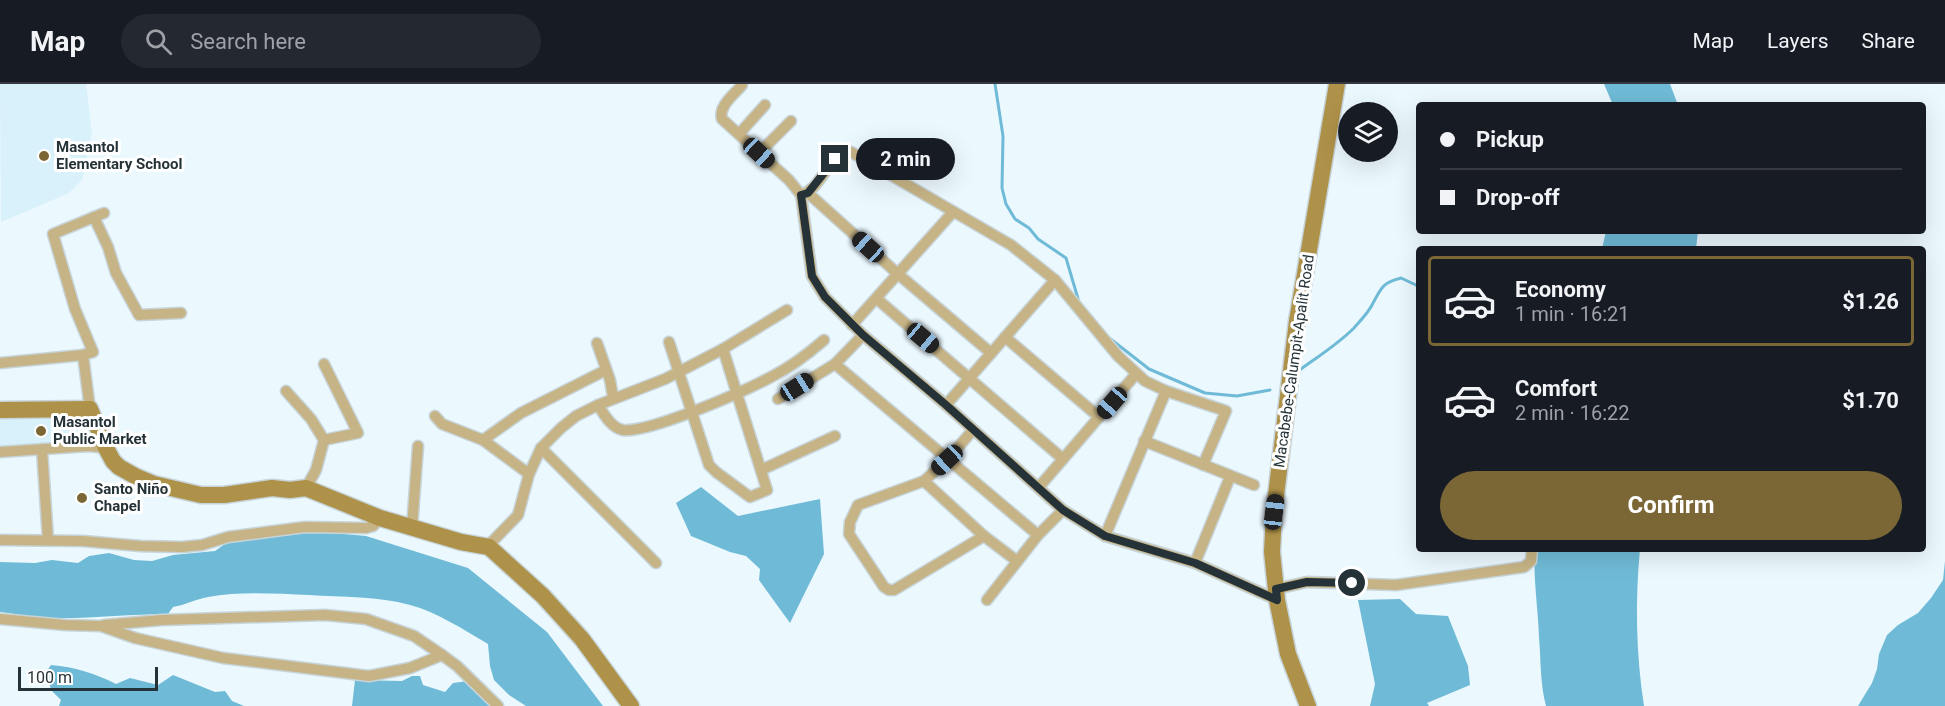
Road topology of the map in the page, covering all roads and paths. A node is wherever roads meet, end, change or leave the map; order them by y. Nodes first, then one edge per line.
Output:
1 (1337, 84) edge
2 (742, 85) edge
3 (765, 105) dead end
4 (791, 121) dead end
5 (739, 134) junction
6 (759, 153) junction
7 (805, 194) junction
8 (953, 212) junction
9 (898, 274) junction
10 (1054, 280) junction
11 (876, 299) junction
12 (787, 310) dead end
13 (181, 313) dead end
14 (852, 325) junction
15 (863, 335) junction
16 (1005, 337) junction
17 (824, 340) dead end
18 (669, 342) dead end
19 (597, 343) dead end
20 (723, 349) junction
21 (991, 353) junction
22 (84, 355) junction
23 (0, 363) edge
24 (324, 364) dead end
25 (835, 364) junction
26 (606, 370) junction
27 (679, 370) junction
28 (1136, 374) junction
29 (970, 377) junction
30 (286, 391) dead end
31 (1166, 391) junction
32 (738, 392) junction
33 (614, 397) junction
34 (778, 399) dead end
35 (598, 405) junction
36 (946, 405) junction
37 (90, 409) junction
38 (0, 410) edge
39 (692, 412) junction
40 (435, 416) dead end
41 (1099, 417) junction
42 (974, 430) junction
43 (835, 436) dead end
44 (324, 440) junction
45 (483, 440) junction
46 (1144, 441) junction
47 (417, 446) dead end
48 (106, 448) junction
49 (541, 448) junction
50 (42, 449) junction
51 (0, 452) edge
52 (1064, 459) junction
53 (947, 460) junction
54 (1203, 465) junction
55 (761, 470) junction
56 (529, 474) junction
57 (1230, 477) junction
58 (924, 481) junction
59 (1254, 486) dead end
60 (1039, 487) junction
61 (306, 488) junction
62 (1063, 510) junction
63 (380, 518) junction
64 (412, 528) junction
65 (1038, 535) junction
66 (984, 536) junction
67 (1105, 536) junction
68 (0, 540) edge
69 (48, 540) junction
70 (487, 547) junction
71 (1532, 552) edge
72 (1017, 561) junction
73 (656, 563) dead end
74 (1195, 563) junction
75 (1276, 595) junction
76 (987, 600) dead end
77 (0, 619) edge
78 (101, 626) junction
79 (442, 655) junction
80 (498, 706) edge
81 (631, 706) edge
82 (1308, 706) edge

1 - 75 main road, Macabebe-Calumpit-Apalit Road
2 - 5 street
3 - 5 street
4 - 6 street
5 - 6 street
6 - 7 street
7 - 8 street
7 - 9 street
7 - 14 street
8 - 9 street
8 - 10 street
9 - 11 street
9 - 21 street
10 - 16 street
10 - 28 street
11 - 14 street
11 - 29 street
12 - 20 street
13 - 22 street
14 - 15 street
15 - 25 street
15 - 36 street
16 - 21 street
16 - 41 street
17 - 32 street
18 - 27 street
19 - 26 street
20 - 27 street
20 - 32 street
21 - 29 street
22 - 23 street
22 - 37 street
24 - 44 street
25 - 34 street
25 - 53 street
26 - 33 street
26 - 45 street
27 - 33 street
27 - 39 street
28 - 31 street
28 - 41 street
29 - 36 street
29 - 52 street
30 - 44 street
31 - 46 street
31 - 54 street
32 - 39 street
32 - 55 street
33 - 35 street
35 - 39 street
35 - 49 street
36 - 42 street
37 - 38 main road
37 - 48 main road
39 - 55 street
40 - 45 street
41 - 52 street
42 - 53 street
42 - 60 street
43 - 55 street
44 - 61 street
45 - 56 street
46 - 54 street
46 - 67 street
47 - 64 street
48 - 50 street
48 - 61 main road
49 - 56 street
49 - 73 street
50 - 51 street
50 - 69 street
52 - 60 street
53 - 58 street
53 - 65 street
54 - 57 street
56 - 70 street
57 - 59 street
57 - 74 street
58 - 66 street
58 - 66 street
60 - 62 street
61 - 63 main road
62 - 65 street
62 - 67 street
63 - 64 main road
63 - 69 street
64 - 70 main road
65 - 72 street
66 - 72 street
67 - 74 street
68 - 69 street
70 - 81 main road
71 - 75 street
72 - 76 street
74 - 75 street
75 - 82 main road, Macabebe-Calumpit-Apalit Road
77 - 78 street
78 - 79 street
78 - 79 street
79 - 80 street

